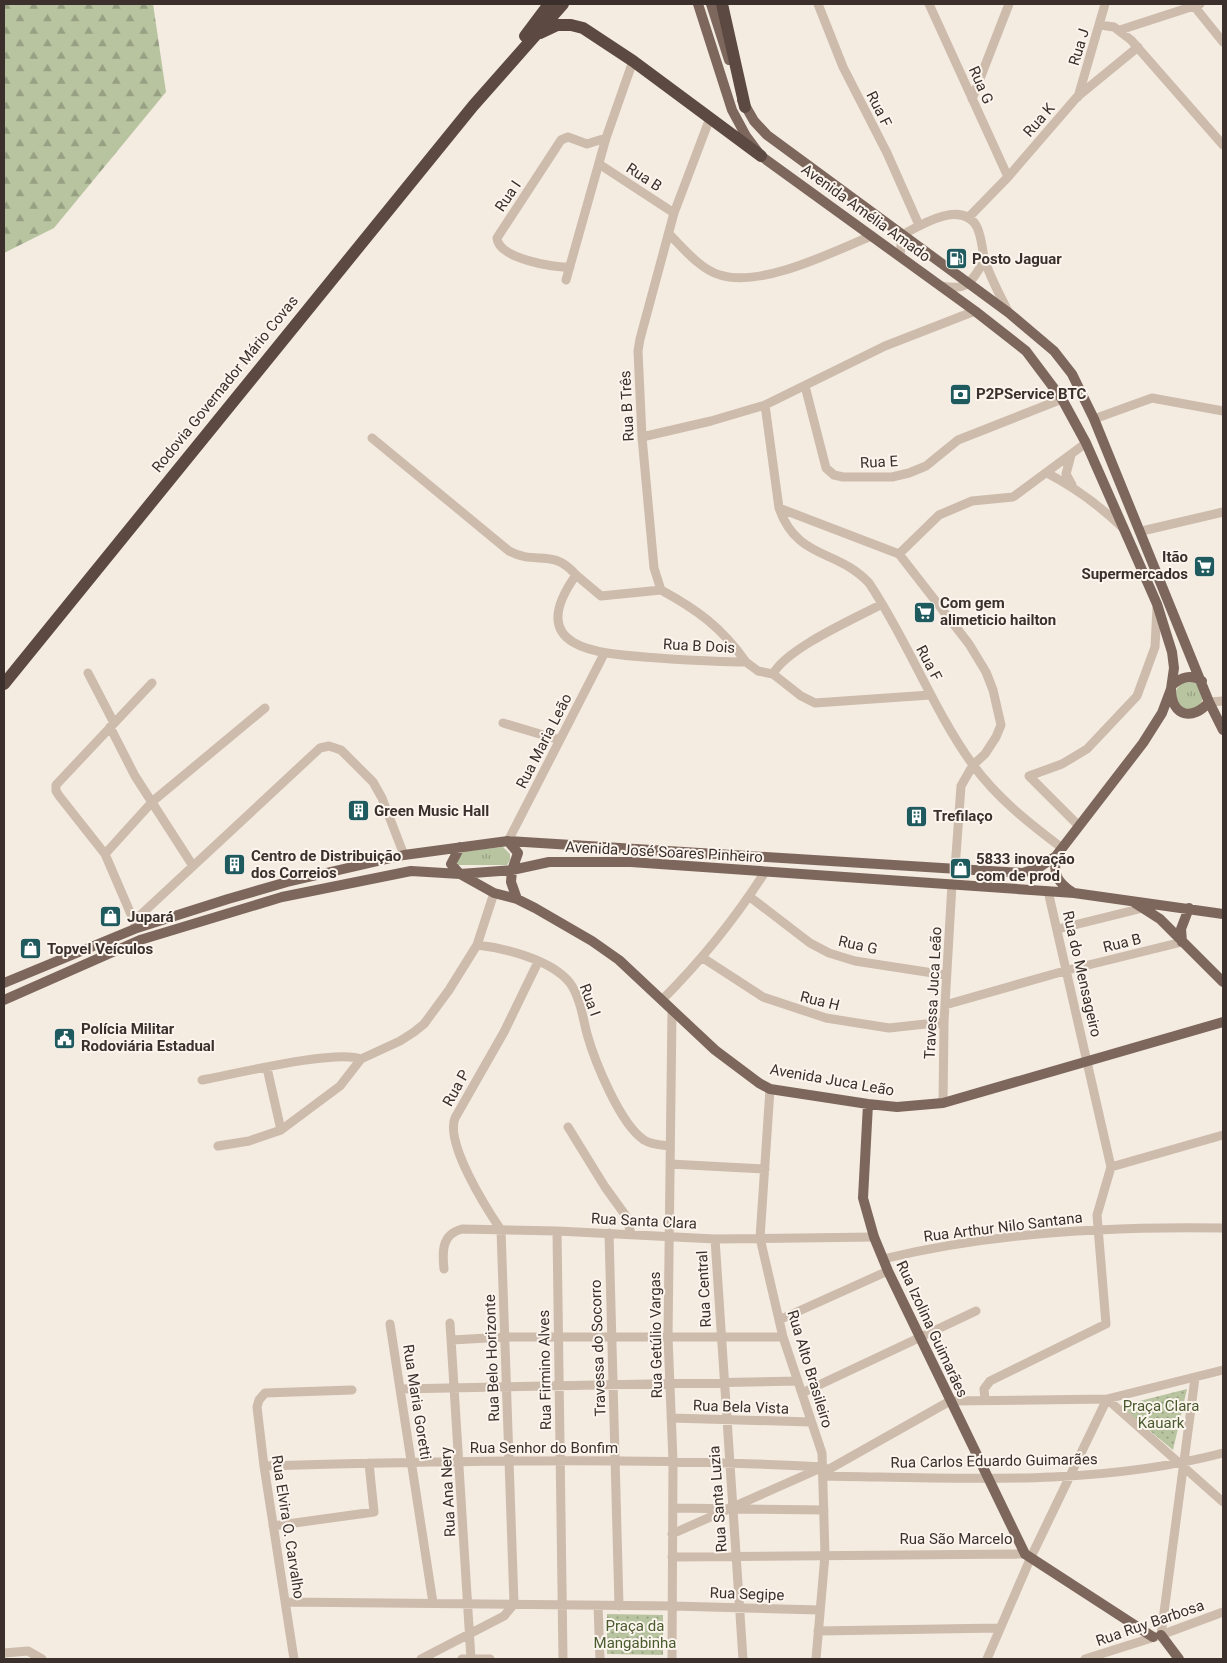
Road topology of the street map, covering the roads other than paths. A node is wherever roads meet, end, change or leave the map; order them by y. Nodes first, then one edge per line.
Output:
1 (543, 4) edge
2 (549, 4) edge
3 (563, 4) edge
4 (698, 4) edge
5 (711, 4) edge
6 (722, 4) edge
7 (818, 4) edge
8 (929, 4) edge
9 (1009, 4) edge
10 (1105, 4) edge
11 (1197, 5) edge
12 (1100, 24) junction
13 (1120, 30) junction
14 (532, 33) junction
15 (1223, 42) edge
16 (1138, 47) junction
17 (633, 62) junction
18 (1077, 97) junction
19 (972, 99) junction
20 (745, 106) junction
21 (710, 118) junction
22 (606, 138) junction
23 (1223, 145) edge
24 (761, 156) junction
25 (599, 164) junction
26 (1008, 177) junction
27 (674, 213) junction
28 (968, 218) junction
29 (919, 225) junction
30 (669, 234) junction
31 (902, 235) junction
32 (871, 236) junction
33 (900, 257) junction
34 (985, 260) junction
35 (570, 267) junction
36 (566, 280) dead end
37 (968, 283) junction
38 (941, 286) junction
39 (975, 311) junction
40 (1009, 313) junction
41 (805, 386) junction
42 (1062, 399) junction
43 (765, 405) junction
44 (1223, 411) edge
45 (1094, 419) junction
46 (642, 437) junction
47 (372, 438) dead end
48 (1086, 443) junction
49 (1071, 454) junction
50 (1047, 473) junction
51 (1072, 486) junction
52 (780, 508) junction
53 (1223, 512) edge
54 (1124, 529) junction
55 (1142, 531) junction
56 (899, 554) junction
57 (576, 575) junction
58 (661, 590) junction
59 (882, 604) junction
60 (1157, 604) junction
61 (604, 654) junction
62 (746, 662) junction
63 (88, 673) dead end
64 (773, 674) junction
65 (1202, 681) junction
66 (152, 683) dead end
67 (4, 684) edge
68 (1171, 687) junction
69 (930, 695) junction
70 (1223, 701) edge
71 (1209, 702) junction
72 (264, 708) dead end
73 (503, 723) dead end
74 (112, 725) junction
75 (1223, 730) edge
76 (560, 740) junction
77 (973, 765) junction
78 (153, 801) junction
79 (1079, 826) junction
80 (508, 841) junction
81 (460, 847) junction
82 (1059, 852) junction
83 (105, 854) junction
84 (404, 855) junction
85 (193, 866) junction
86 (955, 868) junction
87 (512, 870) junction
88 (766, 872) junction
89 (460, 874) junction
90 (952, 884) junction
91 (1048, 890) junction
92 (494, 893) junction
93 (1074, 893) junction
94 (750, 897) junction
95 (517, 899) junction
96 (1132, 901) junction
97 (1143, 908) junction
98 (1189, 908) junction
99 (1223, 914) edge
100 (135, 925) junction
101 (1058, 929) junction
102 (1182, 942) junction
103 (477, 945) junction
104 (703, 958) junction
105 (538, 962) junction
106 (1068, 970) junction
107 (946, 975) junction
108 (1223, 982) edge
109 (4, 983) edge
110 (4, 1000) edge
111 (662, 1000) junction
112 (945, 1005) junction
113 (672, 1010) junction
114 (944, 1022) junction
115 (1223, 1022) edge
116 (361, 1059) junction
117 (1088, 1063) junction
118 (266, 1068) junction
119 (202, 1080) dead end
120 (770, 1088) junction
121 (943, 1103) junction
122 (868, 1104) junction
123 (568, 1127) dead end
124 (281, 1130) junction
125 (1223, 1136) edge
126 (218, 1146) dead end
127 (670, 1146) junction
128 (670, 1164) junction
129 (1111, 1166) junction
130 (765, 1169) junction
131 (1223, 1228) edge
132 (501, 1230) junction
133 (1097, 1230) junction
134 (557, 1231) junction
135 (608, 1234) junction
136 (631, 1234) junction
137 (669, 1236) junction
138 (874, 1237) junction
139 (760, 1238) junction
140 (715, 1239) junction
141 (884, 1259) junction
142 (444, 1269) dead end
143 (888, 1271) junction
144 (976, 1311) dead end
145 (780, 1320) junction
146 (450, 1323) dead end
147 (390, 1324) dead end
148 (505, 1337) junction
149 (559, 1337) junction
150 (611, 1337) junction
151 (668, 1337) junction
152 (721, 1337) junction
153 (783, 1337) junction
154 (920, 1337) junction
155 (452, 1340) junction
156 (1223, 1370) edge
157 (1194, 1378) junction
158 (798, 1381) junction
159 (671, 1383) junction
160 (724, 1383) junction
161 (613, 1384) junction
162 (559, 1385) junction
163 (506, 1386) junction
164 (455, 1387) junction
165 (400, 1389) junction
166 (352, 1390) dead end
167 (802, 1393) junction
168 (1107, 1399) junction
169 (985, 1400) junction
170 (950, 1401) junction
171 (671, 1418) junction
172 (727, 1421) junction
173 (811, 1422) junction
174 (1223, 1453) edge
175 (460, 1461) junction
176 (560, 1461) junction
177 (673, 1461) junction
178 (413, 1462) junction
179 (510, 1462) junction
180 (615, 1462) junction
181 (730, 1462) junction
182 (369, 1463) junction
183 (1182, 1464) junction
184 (264, 1466) junction
185 (824, 1472) junction
186 (1072, 1477) junction
187 (986, 1478) junction
188 (1223, 1502) edge
189 (673, 1508) junction
190 (733, 1509) junction
191 (824, 1510) junction
192 (274, 1526) junction
193 (672, 1534) junction
194 (825, 1555) junction
195 (736, 1556) junction
196 (1028, 1556) junction
197 (672, 1557) junction
198 (285, 1602) junction
199 (433, 1604) junction
200 (468, 1604) junction
201 (514, 1604) junction
202 (562, 1605) junction
203 (598, 1605) junction
204 (619, 1606) junction
205 (673, 1606) junction
206 (740, 1608) junction
207 (820, 1610) junction
208 (1223, 1612) edge
209 (999, 1628) junction
210 (818, 1631) junction
211 (470, 1634) junction
212 (1157, 1636) junction
213 (4, 1653) edge
214 (42, 1659) edge
215 (294, 1659) edge
216 (421, 1659) edge
217 (462, 1659) edge
218 (471, 1659) edge
219 (490, 1659) edge
220 (563, 1659) edge
221 (600, 1659) edge
222 (672, 1659) edge
223 (743, 1659) edge
224 (816, 1659) edge
225 (987, 1659) edge
226 (1085, 1659) edge
227 (1179, 1659) edge

1 - 14 highway
2 - 14 highway, Rodovia Governador Mário Covas
3 - 14 highway, Rodovia Governador Mário Covas
4 - 24 main road, Avenida Amélia Amado
5 - 20 main road, Avenida Amélia Amado
6 - 20 highway
7 - 29 street, Rua F
8 - 19 street, Rua G
9 - 19 street
10 - 12 street, Rua J
11 - 13 street
11 - 15 street
12 - 13 street
12 - 18 street, Rua J
13 - 16 street
14 - 17 highway
14 - 67 highway, Rodovia Governador Mário Covas
16 - 18 street, Rua K
16 - 23 street
17 - 21 highway
17 - 22 street
18 - 26 street, Rua K
19 - 26 street, Rua G
20 - 31 main road, Avenida Amélia Amado
21 - 24 highway
21 - 27 street, Rua B Três
22 - 25 street
22 - 35 street, Rua I
24 - 32 main road, Avenida Amélia Amado
25 - 27 street, Rua B
25 - 35 street
26 - 28 street, Rua K
27 - 30 street, Rua B Três
28 - 29 street
28 - 34 street
29 - 31 street
30 - 32 street
30 - 46 street, Rua B Três
31 - 33 street
31 - 37 main road, Avenida Amélia Amado
32 - 33 main road, Avenida Amélia Amado
33 - 38 main road, Avenida Amélia Amado
34 - 37 street
34 - 40 street
35 - 36 street
37 - 38 street
37 - 40 main road, Avenida Amélia Amado
38 - 39 main road, Avenida Amélia Amado
39 - 41 street
39 - 42 main road, Avenida Amélia Amado
40 - 45 main road, Avenida Amélia Amado
41 - 42 street, Rua E
41 - 43 street
42 - 48 main road, Avenida Amélia Amado
43 - 46 street
43 - 52 street, Rua F
44 - 45 street
45 - 55 main road, Avenida Amélia Amado
46 - 58 street, Rua B Três
47 - 57 street
48 - 49 street
48 - 54 main road, Avenida Amélia Amado
49 - 50 street
49 - 51 street
50 - 51 street
50 - 56 street
51 - 54 street
52 - 56 street
52 - 59 street, Rua F
53 - 55 street
54 - 60 main road, Avenida Amélia Amado
55 - 65 main road, Avenida Amélia Amado
56 - 77 street
57 - 58 street
57 - 61 street, Rua B Dois
58 - 62 street
59 - 64 street
59 - 69 street, Rua F
60 - 68 main road, Avenida Amélia Amado
60 - 79 street
61 - 62 street, Rua B Dois
61 - 76 street, Rua Maria Leão
62 - 64 street, Rua B Dois
63 - 74 street
64 - 69 street, Rua B Dois
65 - 68 main road
65 - 71 main road, Avenida Amélia Amado
66 - 74 street
68 - 71 main road
68 - 79 main road, Avenida Amélia Amado
69 - 77 street, Rua F
70 - 71 street
71 - 75 main road, Avenida Amélia Amado
72 - 78 street
73 - 76 street
74 - 78 street
74 - 83 street
76 - 80 street, Rua Maria Leão
77 - 82 street, Rua F
77 - 86 street
78 - 83 street
78 - 85 street
79 - 82 main road, Avenida Amélia Amado
80 - 81 main road, Avenida José Soares Pinheiro
80 - 86 main road, Avenida José Soares Pinheiro
80 - 87 main road
81 - 84 main road, Avenida José Soares Pinheiro
81 - 89 main road
82 - 86 main road, Avenida José Soares Pinheiro
82 - 93 main road
83 - 100 street
84 - 85 street
84 - 100 main road, Avenida José Soares Pinheiro
85 - 100 street
87 - 88 main road, Avenida José Soares Pinheiro
87 - 89 main road, Avenida José Soares Pinheiro
87 - 95 main road
88 - 90 main road, Avenida José Soares Pinheiro
88 - 94 street
89 - 92 main road, Avenida Juca Leão
89 - 110 main road, Avenida José Soares Pinheiro
90 - 91 main road, Avenida José Soares Pinheiro
90 - 107 street, Travessa Juca Leão
91 - 93 main road, Avenida José Soares Pinheiro
91 - 101 street, Rua do Mensageiro
92 - 95 main road, Avenida Juca Leão
92 - 103 street
93 - 96 main road, Avenida José Soares Pinheiro
94 - 104 street
94 - 107 street, Rua G
95 - 111 main road, Avenida Juca Leão
96 - 97 main road
96 - 98 main road, Avenida José Soares Pinheiro
97 - 101 street
97 - 102 main road
98 - 99 main road, Avenida José Soares Pinheiro
98 - 102 main road
100 - 109 main road, Avenida José Soares Pinheiro
101 - 106 street, Rua do Mensageiro
102 - 106 street, Rua B
102 - 108 main road
103 - 105 street, Rua I
103 - 116 street
104 - 111 street
104 - 114 street, Rua H
105 - 127 street, Rua I
105 - 132 street, Rua P
106 - 112 street
106 - 117 street, Rua do Mensageiro
107 - 112 street, Travessa Juca Leão
111 - 113 main road, Avenida Juca Leão
112 - 114 street, Travessa Juca Leão
113 - 120 main road, Avenida Juca Leão
113 - 127 street, Rua Getúlio Vargas
114 - 121 street, Travessa Juca Leão
115 - 117 main road, Avenida Juca Leão
116 - 118 street
116 - 124 street
117 - 121 main road, Avenida Juca Leão
117 - 129 street
118 - 119 street
118 - 124 street
120 - 122 main road, Avenida Juca Leão
120 - 130 street, Rua Alto Brasileiro
121 - 122 main road, Avenida Juca Leão
122 - 138 main road, Rua Izolina Guimarães
123 - 136 street
124 - 126 street
125 - 129 street
127 - 128 street, Rua Getúlio Vargas
128 - 130 street
128 - 137 street, Rua Getúlio Vargas
129 - 133 street
130 - 139 street, Rua Alto Brasileiro
131 - 133 street, Rua Arthur Nilo Santana
132 - 134 street, Rua Santa Clara
132 - 142 street, Rua Santa Clara
132 - 148 street, Rua Belo Horizonte
133 - 141 street, Rua Arthur Nilo Santana
133 - 169 street
134 - 135 street, Rua Santa Clara
134 - 149 street, Rua Firmino Alves
135 - 136 street, Rua Santa Clara
135 - 150 street, Travessa do Socorro
136 - 137 street, Rua Santa Clara
137 - 140 street, Rua Santa Clara
137 - 151 street, Rua Getúlio Vargas
138 - 139 street, Rua Santa Clara
138 - 141 main road, Rua Izolina Guimarães
139 - 140 street, Rua Santa Clara
139 - 145 street, Rua Alto Brasileiro
140 - 152 street, Rua Central
141 - 143 main road, Rua Izolina Guimarães
143 - 145 street
143 - 154 main road, Rua Izolina Guimarães
144 - 154 street
145 - 153 street, Rua Alto Brasileiro
146 - 155 street, Rua Ana Nery
147 - 165 street, Rua Maria Goretti
148 - 149 street
148 - 155 street
148 - 163 street, Rua Belo Horizonte
149 - 150 street
149 - 162 street, Rua Firmino Alves
150 - 151 street
150 - 161 street, Travessa do Socorro
151 - 152 street
151 - 159 street, Rua Getúlio Vargas
152 - 153 street
152 - 160 street, Rua Santa Luzia
153 - 158 street, Rua Alto Brasileiro
154 - 167 street
154 - 170 main road, Rua Izolina Guimarães
155 - 164 street, Rua Ana Nery
156 - 157 street
157 - 168 street
157 - 183 street
158 - 160 street
158 - 167 street, Rua Alto Brasileiro
159 - 160 street
159 - 161 street
159 - 171 street, Rua Getúlio Vargas
160 - 172 street, Rua Santa Luzia
161 - 162 street
161 - 180 street, Travessa do Socorro
162 - 163 street
162 - 176 street, Rua Firmino Alves
163 - 164 street
163 - 179 street, Rua Belo Horizonte
164 - 165 street
164 - 175 street, Rua Ana Nery
165 - 178 street, Rua Maria Goretti
166 - 184 street, Rua Elvira O. Carvalho
167 - 173 street, Rua Alto Brasileiro
168 - 169 street
168 - 183 street
168 - 186 street
169 - 170 street
170 - 185 street
170 - 187 main road, Rua Izolina Guimarães
171 - 172 street, Rua Bela Vista
171 - 177 street, Rua Getúlio Vargas
172 - 173 street, Rua Bela Vista
172 - 181 street, Rua Santa Luzia
173 - 185 street, Rua Alto Brasileiro
174 - 183 street, Rua Carlos Eduardo Guimarães
175 - 178 street, Rua Senhor do Bonfim
175 - 179 street, Rua Senhor do Bonfim
175 - 200 street, Rua Ana Nery
176 - 179 street, Rua Senhor do Bonfim
176 - 180 street, Rua Senhor do Bonfim
176 - 202 street, Rua Firmino Alves
177 - 180 street, Rua Senhor do Bonfim
177 - 181 street, Rua Senhor do Bonfim
177 - 189 street, Rua Getúlio Vargas
178 - 182 street, Rua Senhor do Bonfim
178 - 199 street, Rua Maria Goretti
179 - 201 street, Rua Belo Horizonte
180 - 204 street, Travessa do Socorro
181 - 185 street, Rua Senhor do Bonfim
181 - 190 street, Rua Santa Luzia
182 - 184 street, Rua Senhor do Bonfim
182 - 192 street
183 - 186 street, Rua Carlos Eduardo Guimarães
183 - 188 street
183 - 212 street
184 - 192 street, Rua Elvira O. Carvalho
185 - 187 street, Rua Carlos Eduardo Guimarães
185 - 190 street
185 - 191 street, Rua Alto Brasileiro
186 - 187 street, Rua Carlos Eduardo Guimarães
186 - 196 street
187 - 196 main road, Rua Izolina Guimarães
189 - 190 street
189 - 193 street, Rua Getúlio Vargas
190 - 191 street
190 - 193 street
190 - 195 street, Rua Santa Luzia
191 - 194 street, Rua Alto Brasileiro
192 - 198 street, Rua Elvira O. Carvalho
193 - 197 street, Rua Getúlio Vargas
194 - 195 street, Rua São Marcelo
194 - 196 street, Rua São Marcelo
194 - 207 street, Rua Alto Brasileiro
195 - 197 street, Rua São Marcelo
195 - 206 street, Rua Santa Luzia
196 - 209 street
196 - 212 main road, Rua São Marcelo
197 - 205 street, Rua Getúlio Vargas
198 - 199 street, Rua Segipe
198 - 215 street, Rua Elvira O. Carvalho
199 - 200 street, Rua Segipe
200 - 201 street, Rua Segipe
200 - 211 street, Rua Ana Nery
201 - 202 street, Rua Segipe
201 - 211 street
202 - 203 street, Rua Segipe
202 - 220 street, Rua Firmino Alves
203 - 204 street, Rua Segipe
203 - 221 street
204 - 205 street, Rua Segipe
205 - 206 street, Rua Segipe
205 - 222 street, Rua Getúlio Vargas
206 - 207 street, Rua Segipe
206 - 223 street, Rua Santa Luzia
207 - 210 street, Rua Alto Brasileiro
208 - 212 street, Rua Ruy Barbosa
209 - 210 street
209 - 225 street
210 - 224 street, Rua Alto Brasileiro
211 - 216 street
211 - 218 street, Rua Ana Nery
212 - 226 street, Rua Ruy Barbosa
212 - 227 main road
213 - 214 street
217 - 218 street
218 - 219 street

